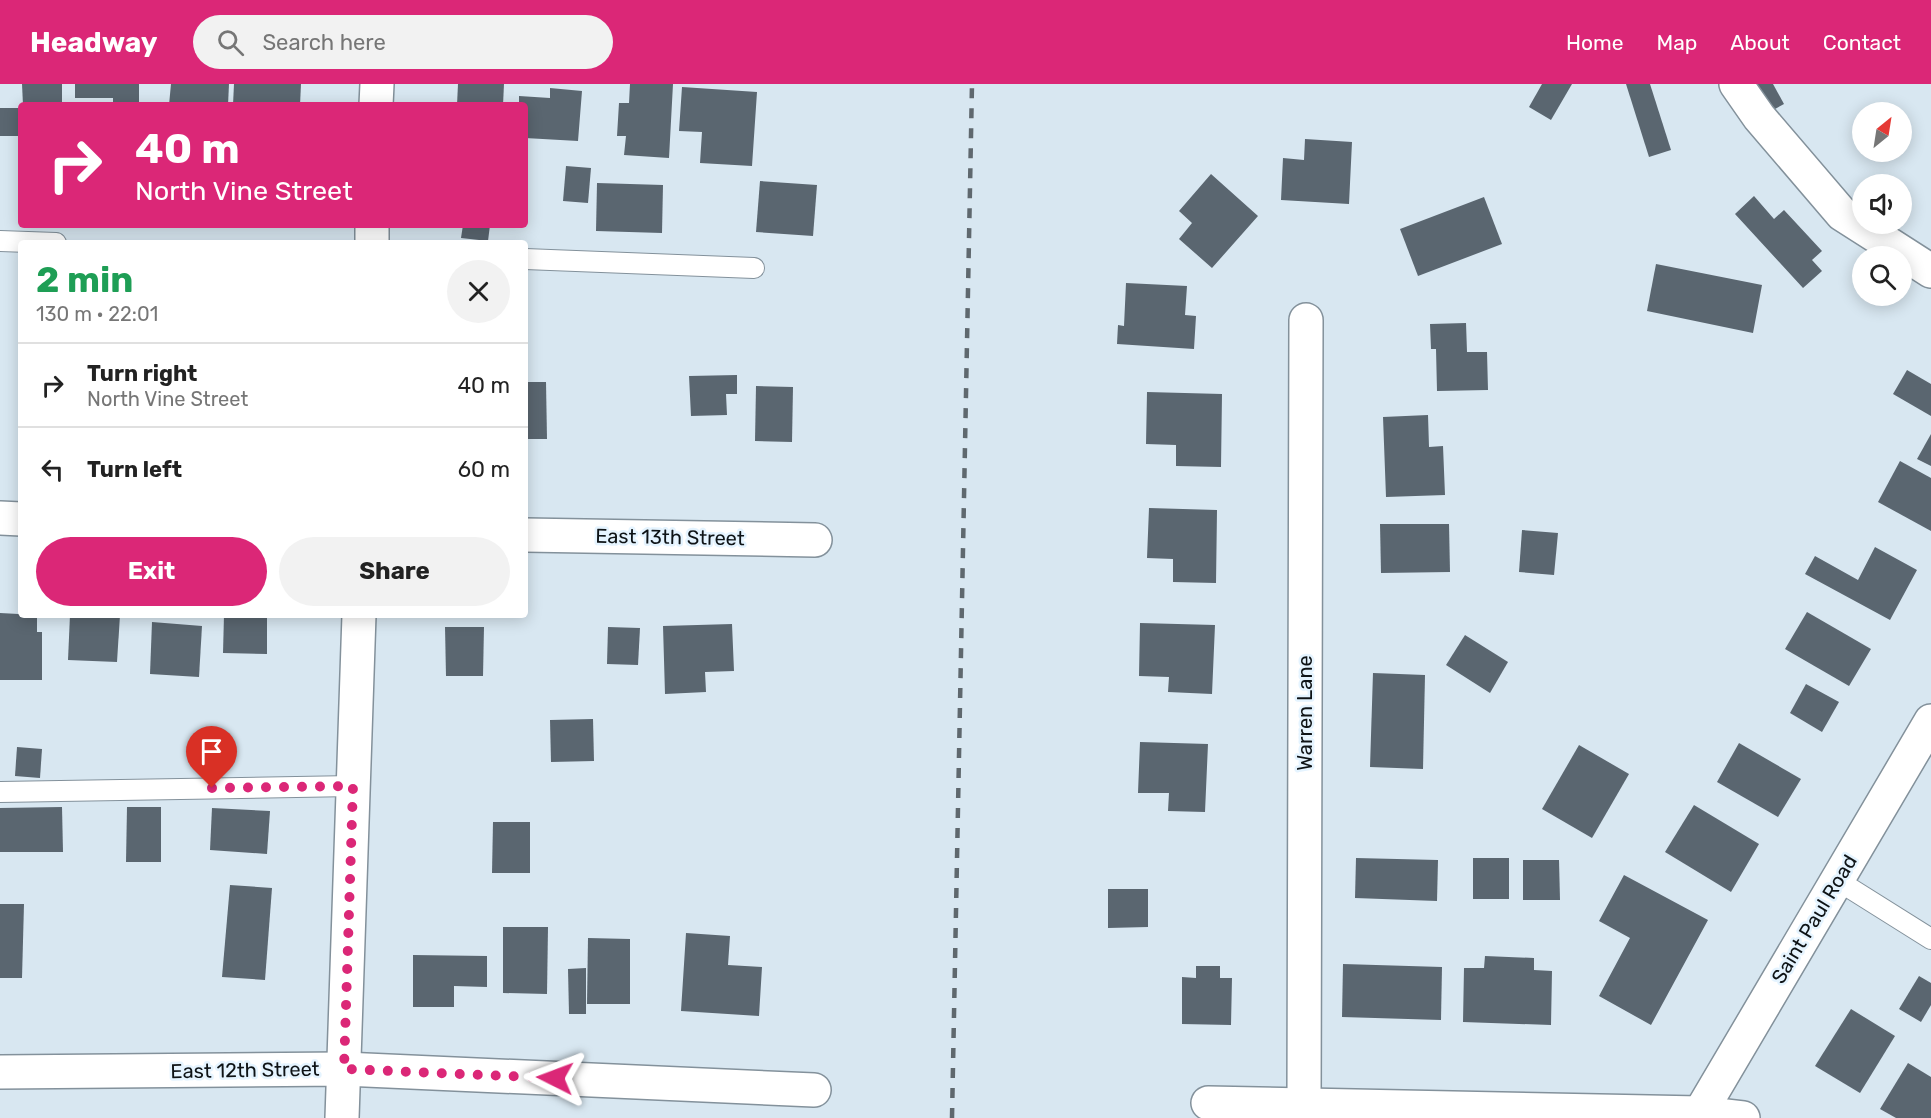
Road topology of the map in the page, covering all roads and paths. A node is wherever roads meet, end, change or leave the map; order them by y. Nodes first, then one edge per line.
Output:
1 (377, 84) edge
2 (1736, 84) edge
3 (376, 102) edge
4 (0, 241) edge
5 (18, 242) edge
6 (528, 260) edge
7 (754, 268) dead end
8 (1931, 271) edge
9 (1306, 320) dead end
10 (0, 518) edge
11 (18, 519) edge
12 (528, 534) edge
13 (815, 540) dead end
14 (359, 618) edge
15 (1931, 721) edge
16 (353, 786) junction
17 (0, 792) edge
18 (1837, 880) junction
19 (1931, 939) edge
20 (344, 1069) junction
21 (0, 1072) edge
22 (814, 1090) dead end
23 (1208, 1103) dead end
24 (1304, 1105) junction
25 (1698, 1116) edge
26 (342, 1118) edge
27 (1743, 1118) edge

1 - 3 street
2 - 8 street
4 - 5 lane
6 - 7 lane
9 - 24 street, Warren Lane
10 - 11 street
12 - 13 street, East 13th Street
14 - 16 street
15 - 18 street, Saint Paul Road
16 - 17 lane
16 - 20 street
18 - 19 lane
18 - 25 street, Saint Paul Road
20 - 21 street, East 12th Street
20 - 22 street, East 12th Street
20 - 26 street
23 - 24 street
24 - 25 street
25 - 27 street

